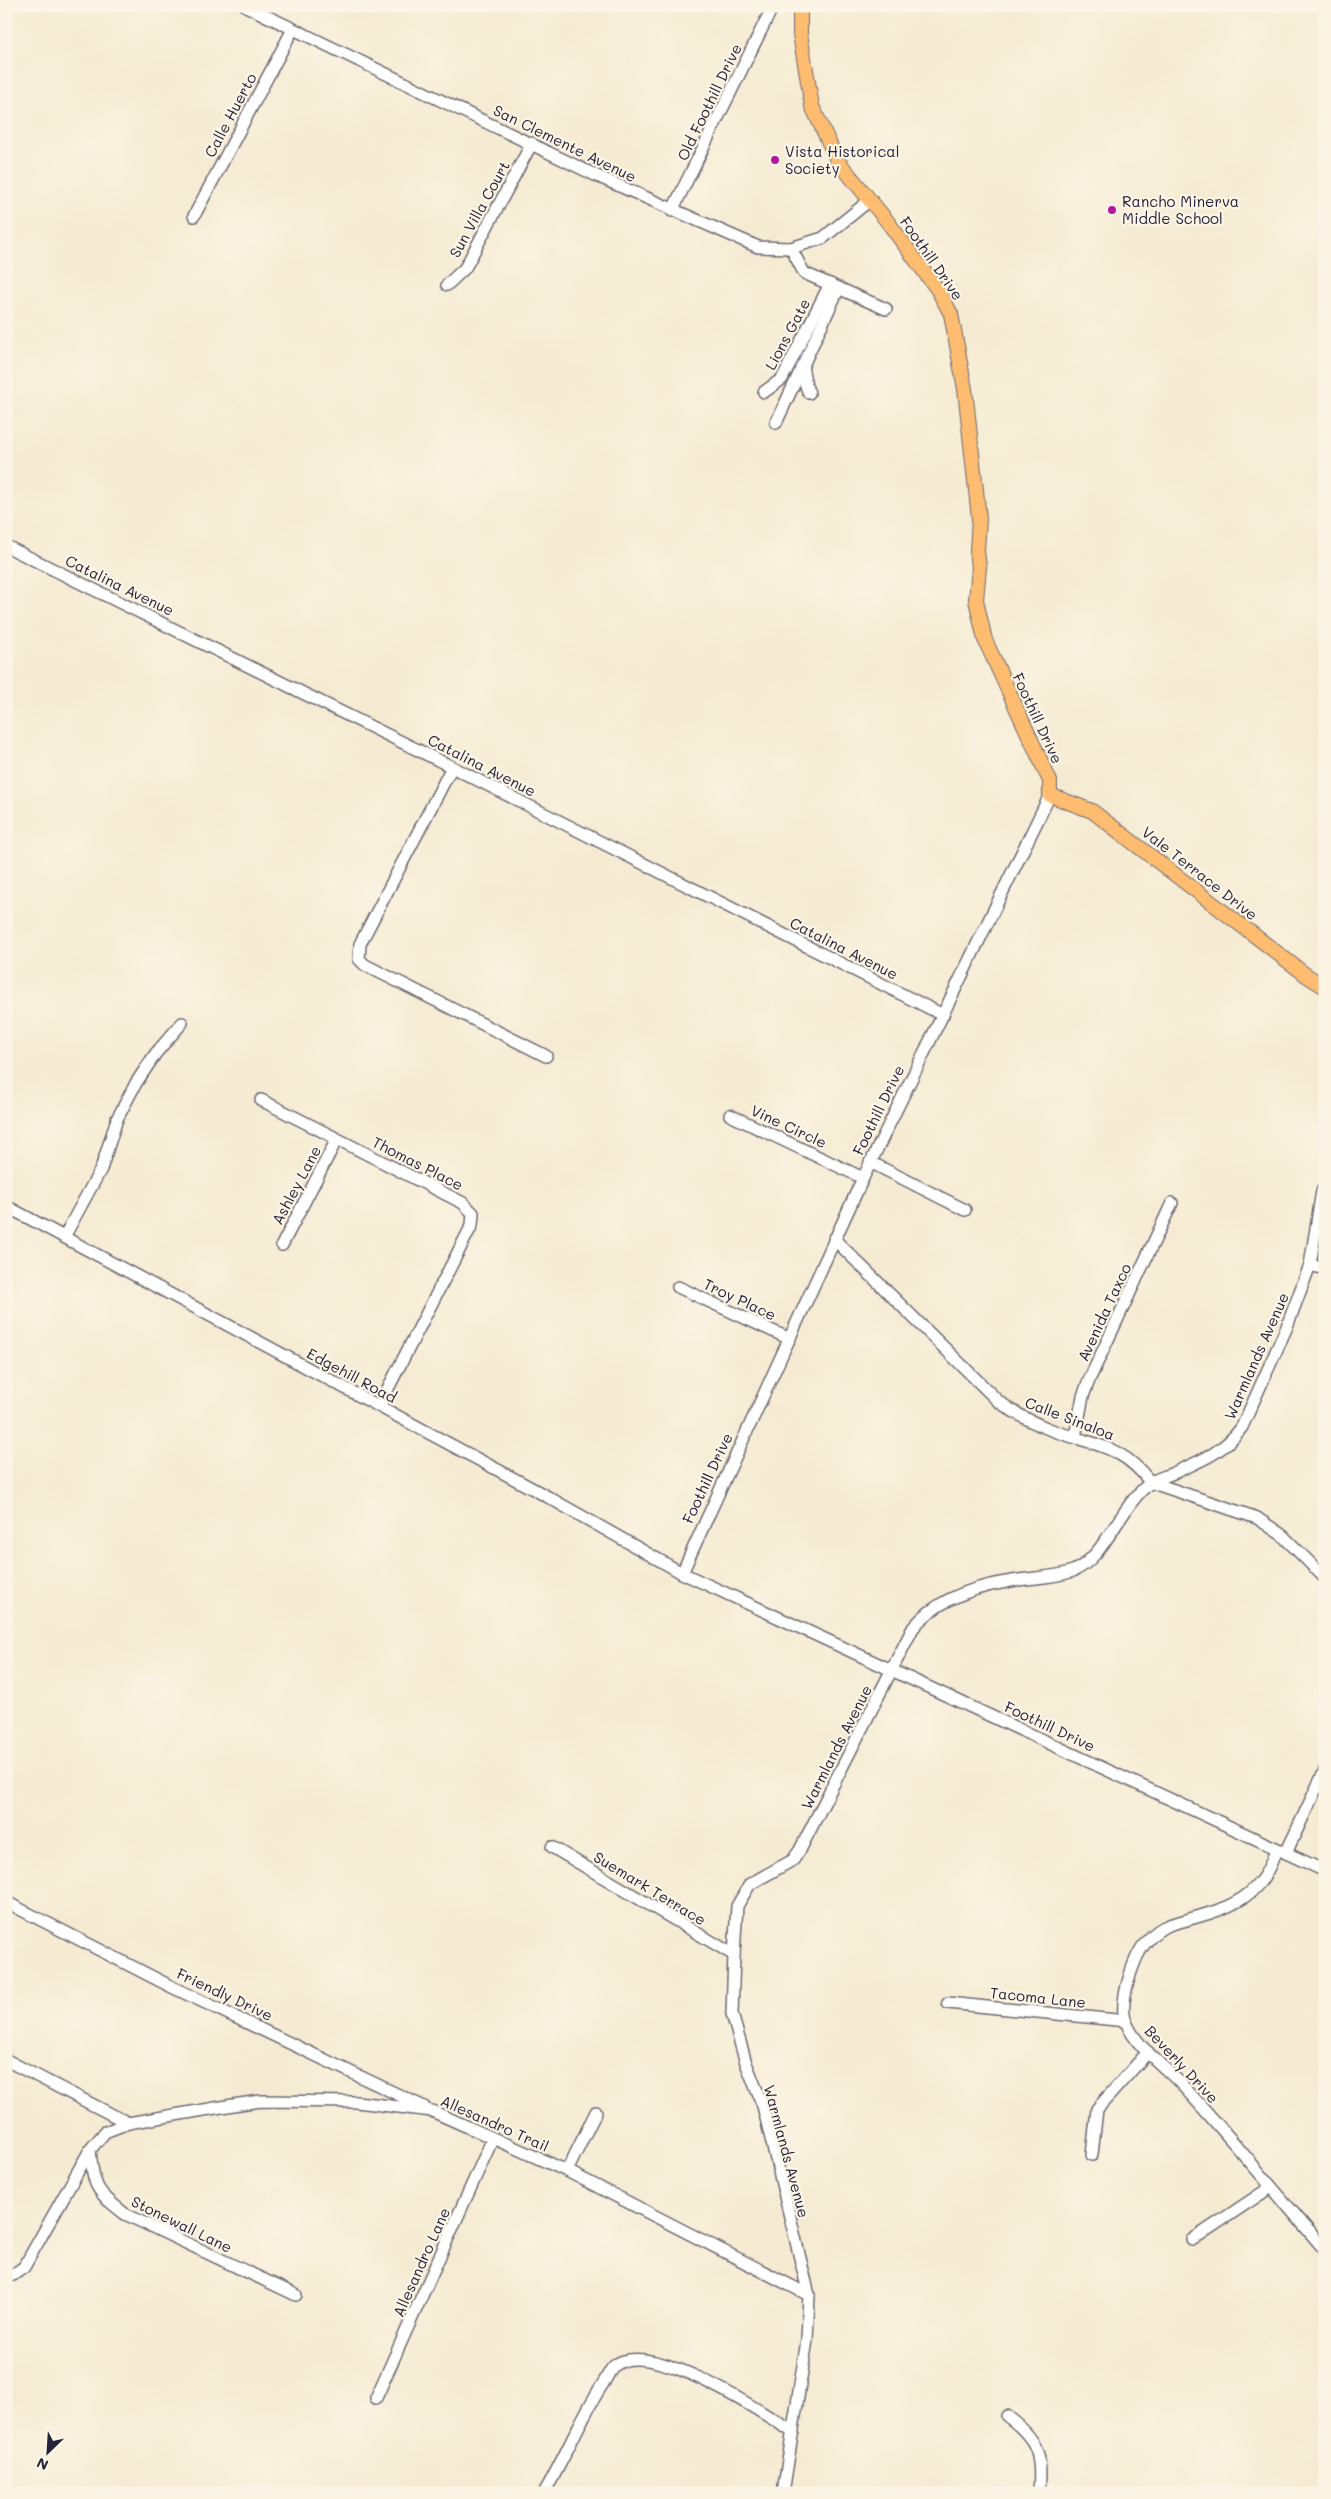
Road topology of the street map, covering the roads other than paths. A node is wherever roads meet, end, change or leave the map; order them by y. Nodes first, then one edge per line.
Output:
1 (246, 6) edge
2 (772, 6) edge
3 (800, 6) edge
4 (293, 29) junction
5 (532, 143) junction
6 (870, 200) junction
7 (672, 211) junction
8 (194, 216) dead end
9 (791, 248) junction
10 (446, 285) dead end
11 (835, 286) junction
12 (886, 309) dead end
13 (802, 366) junction
14 (764, 392) dead end
15 (809, 393) dead end
16 (776, 423) dead end
17 (6, 546) edge
18 (452, 767) junction
19 (1050, 795) junction
20 (1325, 987) edge
21 (944, 1015) junction
22 (182, 1023) dead end
23 (546, 1056) dead end
24 (261, 1100) dead end
25 (730, 1115) dead end
26 (337, 1139) junction
27 (870, 1162) junction
28 (863, 1178) junction
29 (1322, 1191) dead end
30 (1172, 1203) dead end
31 (6, 1206) edge
32 (964, 1210) dead end
33 (64, 1237) junction
34 (834, 1239) junction
35 (282, 1245) dead end
36 (1310, 1265) junction
37 (1325, 1269) edge
38 (678, 1287) dead end
39 (790, 1339) junction
40 (378, 1406) junction
41 (1075, 1437) junction
42 (1150, 1482) junction
43 (682, 1573) junction
44 (1325, 1578) edge
45 (892, 1671) junction
46 (1325, 1770) edge
47 (552, 1847) dead end
48 (1281, 1851) junction
49 (1325, 1871) edge
50 (6, 1902) edge
51 (734, 1955) junction
52 (948, 2003) dead end
53 (1126, 2021) junction
54 (1148, 2052) junction
55 (6, 2060) edge
56 (432, 2111) junction
57 (596, 2112) dead end
58 (128, 2123) junction
59 (494, 2138) junction
60 (90, 2150) junction
61 (1092, 2155) dead end
62 (567, 2171) junction
63 (1271, 2187) junction
64 (1192, 2240) dead end
65 (1325, 2250) edge
66 (6, 2275) edge
67 (296, 2295) dead end
68 (808, 2295) junction
69 (376, 2398) dead end
70 (1007, 2416) dead end
71 (793, 2432) junction
72 (544, 2493) edge
73 (783, 2493) edge
74 (1038, 2493) edge

1 - 4 street, San Clemente Avenue
2 - 7 street, Old Foothill Drive
3 - 6 main road, Foothill Drive
4 - 5 street, San Clemente Avenue
4 - 8 street, Calle Huerto
5 - 7 street, San Clemente Avenue
5 - 10 street, Sun Villa Court
6 - 9 street, San Clemente Avenue
6 - 19 main road, Foothill Drive
7 - 9 street, San Clemente Avenue
9 - 11 street
11 - 12 street
11 - 13 street
11 - 14 street, Lions Gate
13 - 15 street
13 - 16 street
17 - 18 street, Catalina Avenue
18 - 21 street, Catalina Avenue
18 - 23 street
19 - 20 main road, Vale Terrace Drive
19 - 21 street, Foothill Drive
21 - 27 street, Foothill Drive
22 - 33 street
24 - 26 street, Thomas Place
25 - 28 street, Vine Circle
26 - 35 street, Ashley Lane
26 - 40 street, Thomas Place
27 - 28 street, Foothill Drive
27 - 32 street
28 - 34 street, Foothill Drive
29 - 36 street, Warmlands Avenue
30 - 41 street, Avenida Taxco
31 - 33 street, Edgehill Road
33 - 40 street, Edgehill Road
34 - 39 street, Foothill Drive
34 - 41 street, Calle Sinaloa
36 - 37 street
36 - 42 street, Warmlands Avenue
38 - 39 street, Troy Place
39 - 43 street, Foothill Drive
40 - 43 street, Edgehill Road
41 - 42 street, Calle Sinaloa
42 - 44 street, Calle Sinaloa
42 - 45 street, Warmlands Avenue
43 - 45 street, Foothill Drive
45 - 48 street, Foothill Drive
45 - 51 street, Warmlands Avenue
46 - 48 street, Beverly Drive
47 - 51 street, Suemark Terrace
48 - 49 street, Foothill Drive
48 - 53 street, Beverly Drive
50 - 56 street, Friendly Drive
51 - 68 street, Warmlands Avenue
52 - 53 street, Tacoma Lane
53 - 54 street, Beverly Drive
54 - 61 street
54 - 63 street, Beverly Drive
55 - 58 street
56 - 58 street, Allesandro Trail
56 - 59 street, Allesandro Trail
57 - 62 street
58 - 60 street, Allesandro Trail
59 - 62 street, Allesandro Trail
59 - 69 street, Allesandro Lane
60 - 66 street, Allesandro Trail
60 - 67 street, Stonewall Lane
62 - 68 street, Allesandro Trail
63 - 64 street
63 - 65 street, Beverly Drive
68 - 71 street, Warmlands Avenue
70 - 74 street
71 - 72 street
71 - 73 street, Warmlands Avenue

